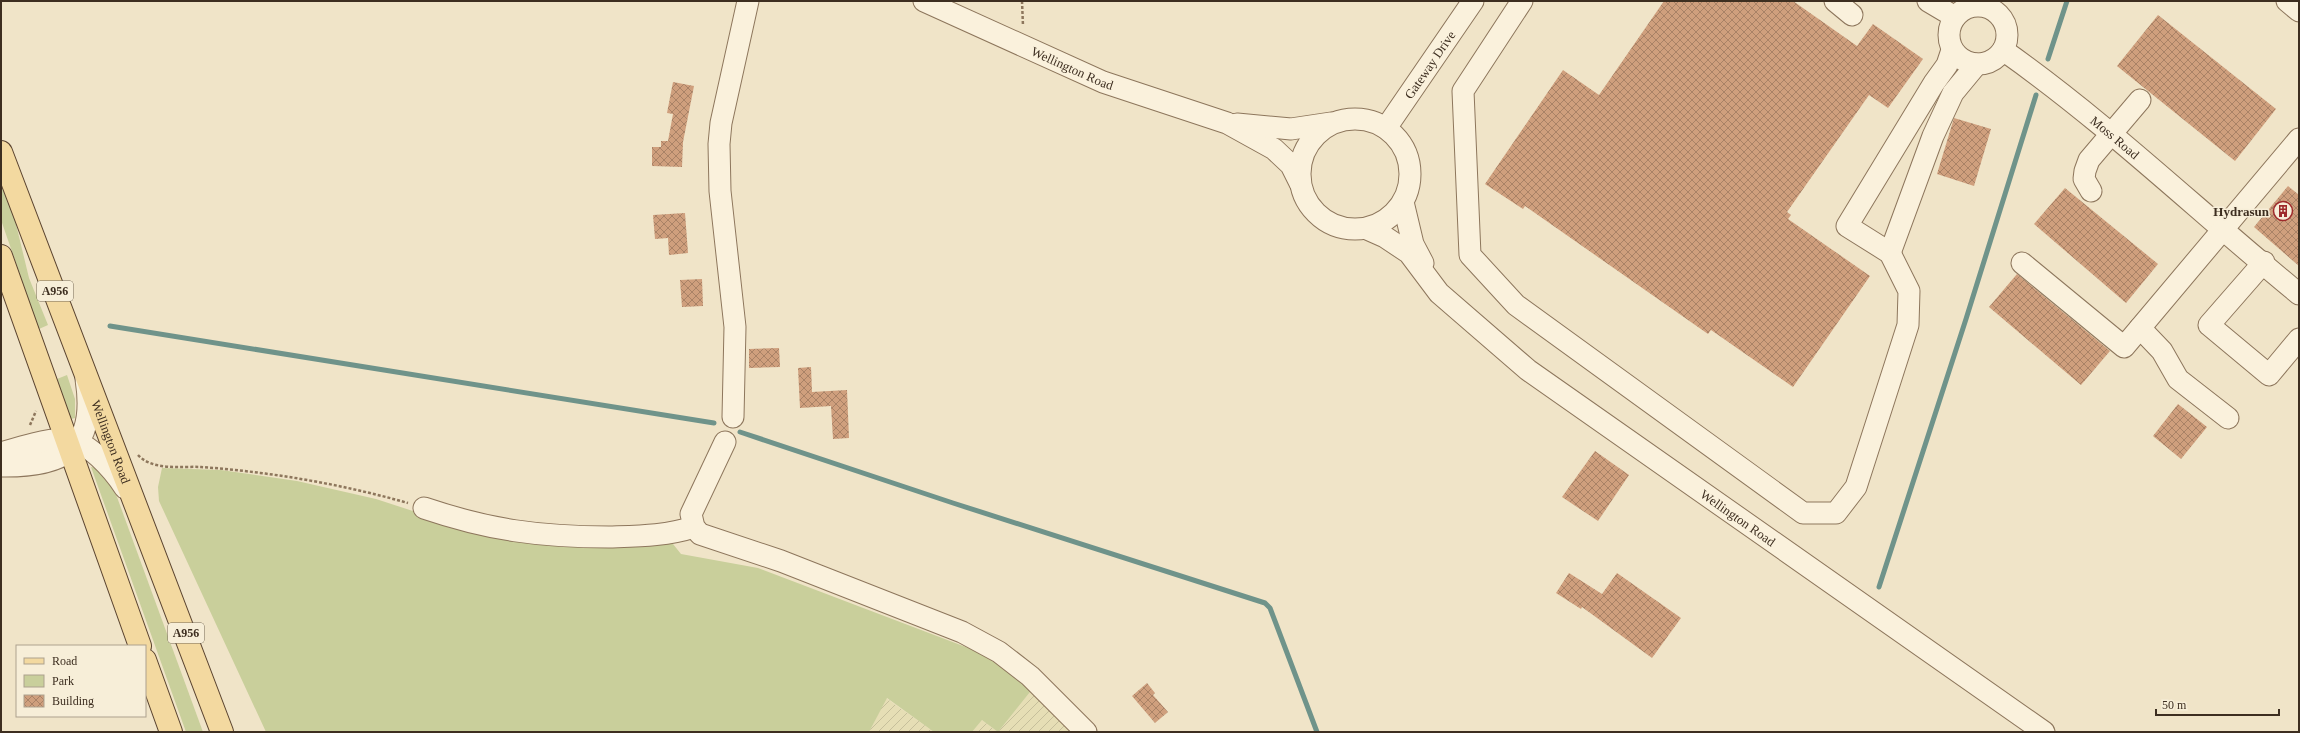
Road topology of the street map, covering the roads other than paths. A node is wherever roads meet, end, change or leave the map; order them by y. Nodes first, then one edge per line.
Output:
1 (748, 1) edge
2 (924, 1) edge
3 (1473, 1) edge
4 (1522, 1) edge
5 (1835, 1) edge
6 (1928, 1) edge
7 (2287, 1) edge
8 (1999, 7) edge
9 (2299, 11) edge
10 (1852, 15) dead end
11 (1955, 17) junction
12 (1952, 50) junction
13 (2003, 50) junction
14 (1977, 64) junction
15 (2140, 100) dead end
16 (1336, 122) junction
17 (1227, 123) junction
18 (1386, 128) junction
19 (2112, 134) junction
20 (2299, 139) edge
21 (1, 152) edge
22 (1300, 183) junction
23 (2091, 191) dead end
24 (1403, 202) junction
25 (2224, 228) junction
26 (1367, 229) junction
27 (1890, 253) junction
28 (1, 256) edge
29 (2264, 262) junction
30 (2022, 263) dead end
31 (1439, 293) junction
32 (2299, 294) edge
33 (2135, 334) junction
34 (2299, 339) edge
35 (84, 365) junction
36 (733, 417) dead end
37 (2228, 418) dead end
38 (725, 442) dead end
39 (71, 445) junction
40 (1, 453) edge
41 (1, 466) edge
42 (424, 508) road end
43 (137, 511) junction
44 (694, 527) junction
45 (140, 645) edge
46 (146, 663) edge
47 (171, 732) edge
48 (222, 732) edge
49 (1086, 732) edge
50 (2044, 732) edge

1 - 36 street
2 - 17 street, Wellington Road
3 - 18 street, Gateway Drive
4 - 27 street
5 - 10 street
6 - 11 street
7 - 9 street
8 - 11 street
8 - 13 street
11 - 12 street
12 - 14 street
12 - 27 street
13 - 14 street
13 - 19 street, Moss Road
14 - 27 street
15 - 19 street
16 - 17 street, Wellington Road
16 - 18 street
16 - 22 street
17 - 22 street, Wellington Road
18 - 24 street
19 - 23 street
19 - 25 street, Moss Road
20 - 25 street
21 - 35 main road, Wellington Road / A956
22 - 26 street
24 - 26 street
24 - 31 street, Wellington Road
25 - 29 street, Moss Road
25 - 33 street
26 - 31 street, Wellington Road
28 - 39 main road, A956
29 - 32 street, Moss Road
29 - 34 street
30 - 33 street
31 - 50 street, Wellington Road
33 - 37 street
35 - 39 street
35 - 43 main road, Wellington Road / A956
38 - 44 street
39 - 40 street
39 - 41 street
39 - 43 street
39 - 45 main road, A956
42 - 44 street
43 - 48 main road, Wellington Road / A956
44 - 49 street
46 - 47 main road

